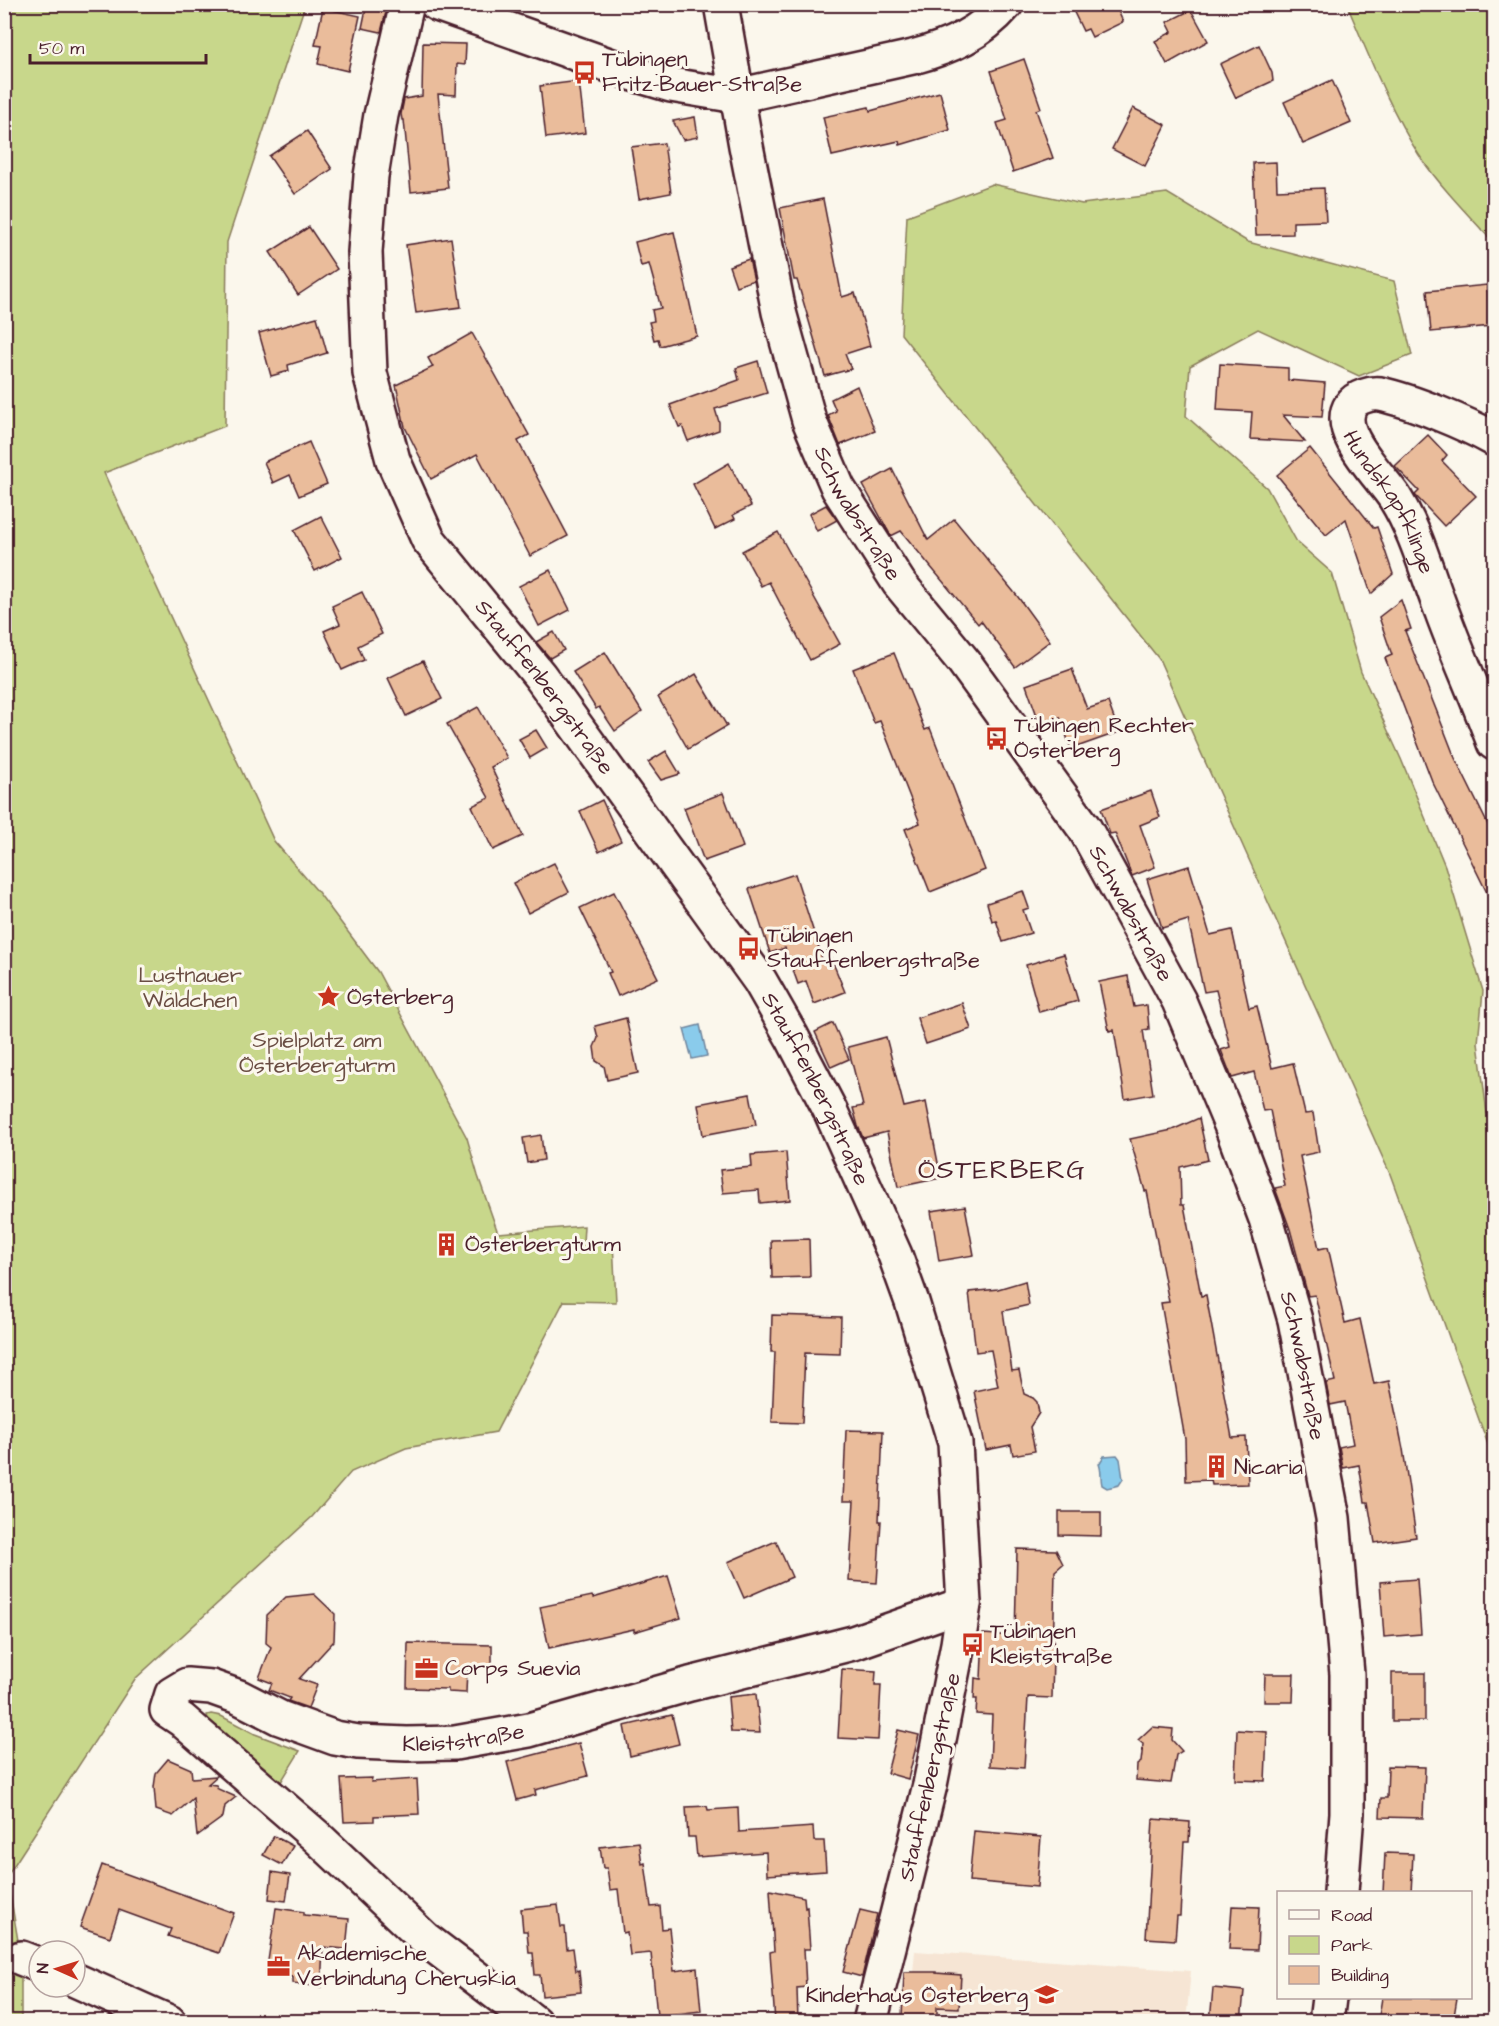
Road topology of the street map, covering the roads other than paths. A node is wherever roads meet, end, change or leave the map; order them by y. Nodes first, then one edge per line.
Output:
1 (407, 4) edge
2 (438, 4) edge
3 (721, 4) edge
4 (1006, 4) edge
5 (737, 96) junction
6 (1494, 439) edge
7 (1494, 744) edge
8 (964, 1604) junction
9 (1341, 1891) edge
10 (87, 1985) edge
11 (1329, 1999) edge
12 (169, 2022) edge
13 (534, 2022) edge
14 (870, 2022) edge
15 (1326, 2022) edge

1 - 8 street, Stauffenbergstraße
2 - 5 street
3 - 5 street, Schwabstraße
4 - 5 street
5 - 9 street, Schwabstraße
6 - 7 street, Hundskapfklinge
8 - 13 street, Kleiststraße
8 - 14 street, Stauffenbergstraße
10 - 12 street
11 - 15 street

